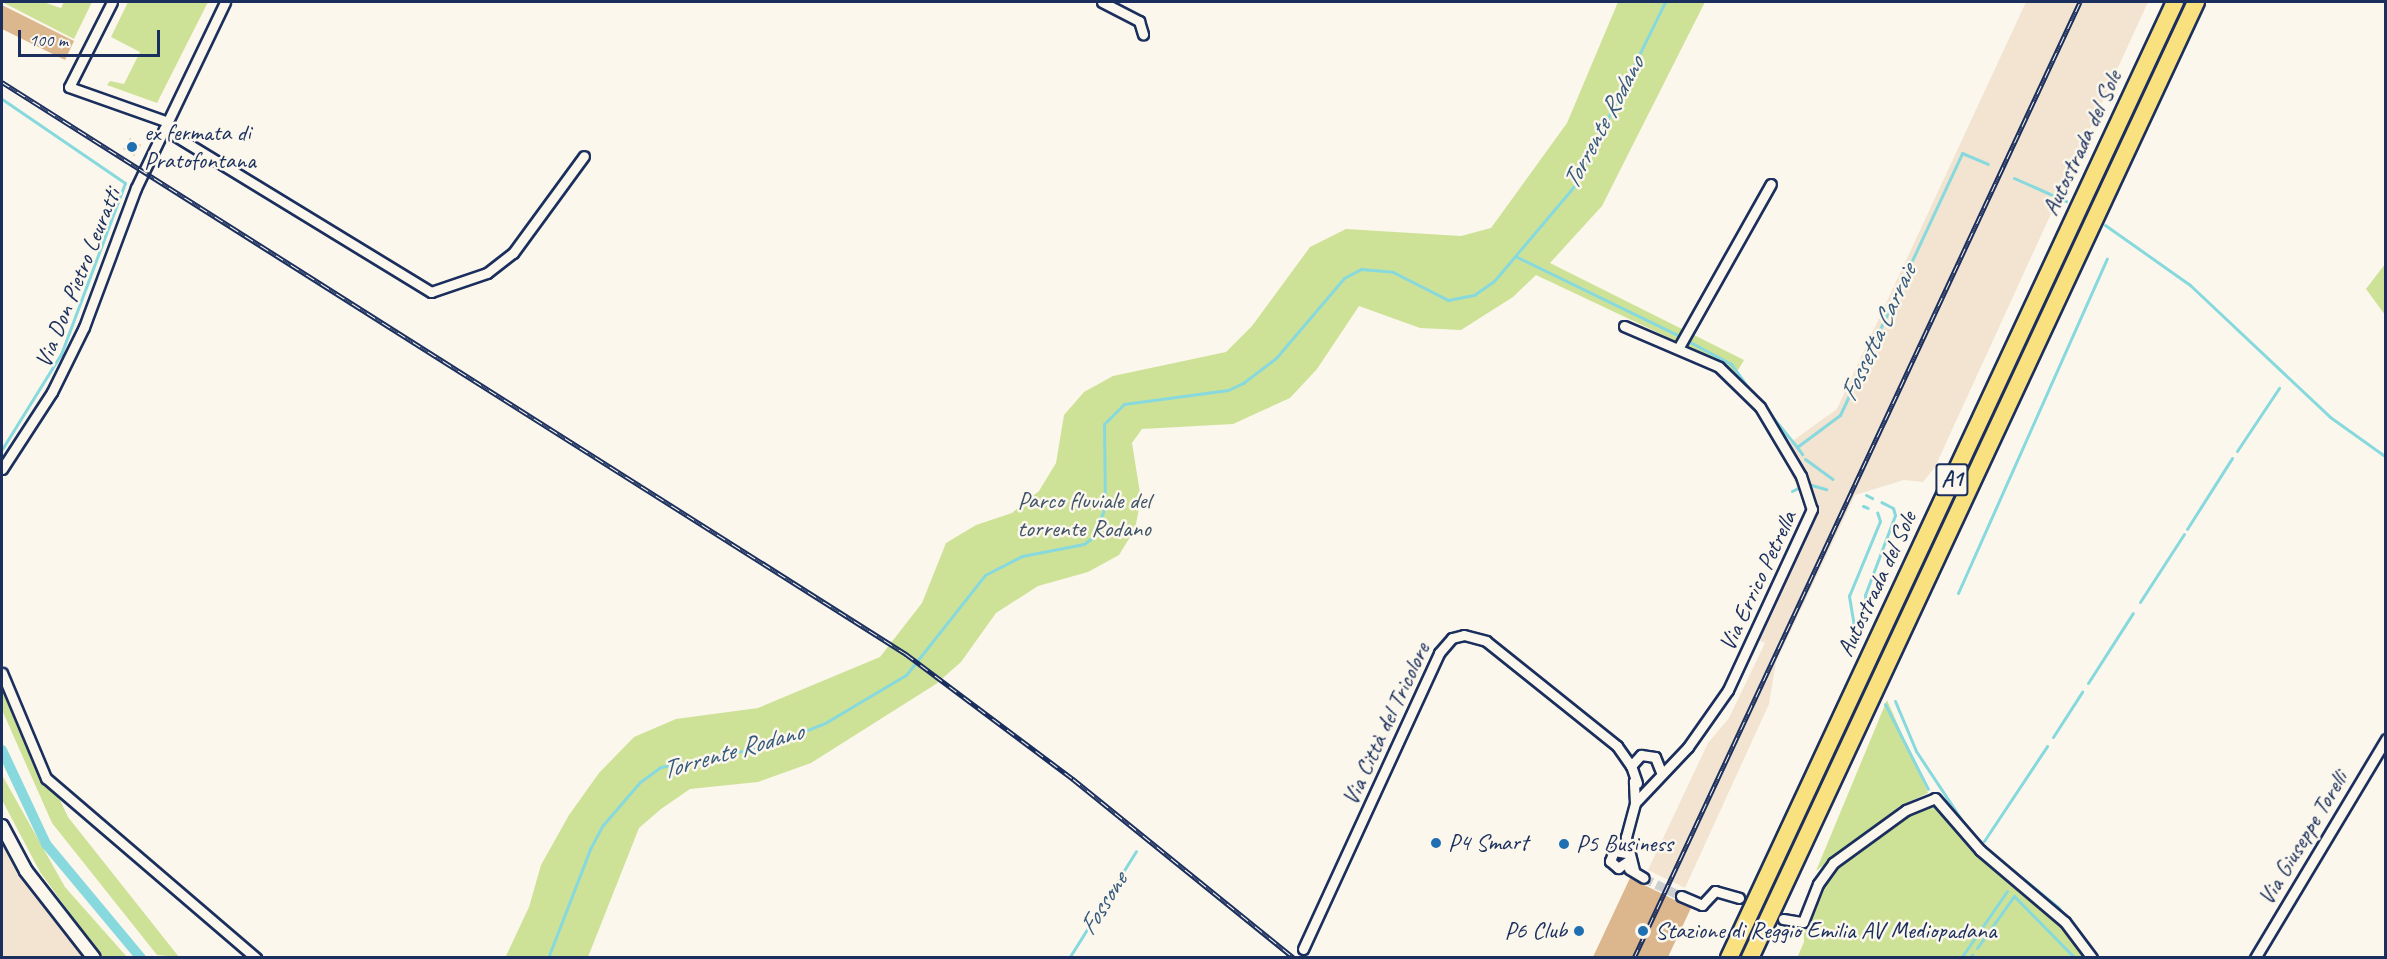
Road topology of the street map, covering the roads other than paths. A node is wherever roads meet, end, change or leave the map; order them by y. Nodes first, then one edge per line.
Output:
1 (112, 2) edge
2 (225, 2) edge
3 (1102, 2) edge
4 (2175, 2) edge
5 (2196, 2) edge
6 (1143, 34) dead end
7 (166, 125) junction
8 (584, 156) dead end
9 (1771, 184) dead end
10 (1624, 326) dead end
11 (1679, 347) junction
12 (2, 470) edge
13 (2, 673) edge
14 (2385, 739) edge
15 (1617, 746) junction
16 (1641, 755) junction
17 (1676, 756) junction
18 (1655, 757) junction
19 (1631, 766) junction
20 (1662, 774) junction
21 (1634, 781) junction
22 (1648, 786) junction
23 (1635, 803) junction
24 (2, 826) edge
25 (1626, 837) junction
26 (1616, 850) junction
27 (1626, 860) junction
28 (1644, 878) tunnel mouth
29 (1681, 896) tunnel mouth
30 (1739, 898) dead end
31 (1783, 919) dead end
32 (1303, 949) dead end
33 (94, 957) edge
34 (256, 957) edge
35 (1729, 957) edge
36 (1750, 957) edge
37 (2092, 957) edge
38 (2255, 957) edge

1 - 7 street
2 - 7 street, Via Don Pietro Leuratti
3 - 6 street
4 - 35 highway, Autostrada del Sole / A1
5 - 36 highway, Autostrada del Sole / A1
7 - 8 street
7 - 12 street, Via Don Pietro Leuratti
9 - 11 street
10 - 11 street, Via Errico Petrella
11 - 17 street, Via Errico Petrella
13 - 34 street
14 - 38 street, Via Giuseppe Torelli
15 - 16 street
15 - 19 street
15 - 32 street, Via Città del Tricolore
16 - 18 street
16 - 19 street
17 - 18 street
17 - 20 street, Via Errico Petrella
18 - 20 street
19 - 21 street
20 - 22 street
21 - 22 street
21 - 23 street
22 - 23 street
23 - 25 street
24 - 33 street
25 - 26 street
25 - 27 street
26 - 27 street
26 - 27 street
27 - 28 street
29 - 30 street
31 - 37 street

